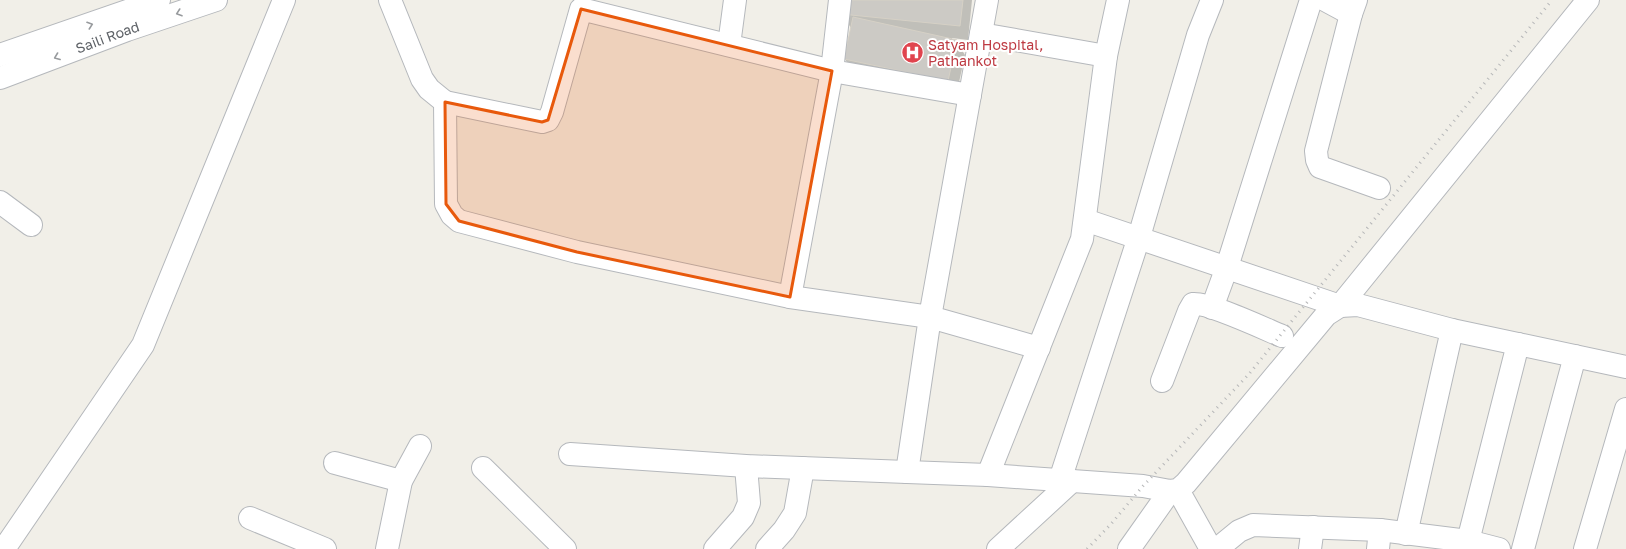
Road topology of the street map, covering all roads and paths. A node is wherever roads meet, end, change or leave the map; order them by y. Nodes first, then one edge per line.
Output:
1 (159, 0) edge
2 (216, 0) edge
3 (284, 0) edge
4 (390, 0) edge
5 (734, 0) edge
6 (840, 0) edge
7 (987, 0) edge
8 (1212, 0) edge
9 (1311, 0) edge
10 (1326, 0) edge
11 (1588, 0) edge
12 (1112, 1) edge
13 (582, 5) edge
14 (1354, 7) edge
15 (128, 14) edge
16 (981, 34) junction
17 (729, 45) junction
18 (0, 55) edge
19 (1106, 56) junction
20 (832, 71) junction
21 (0, 78) edge
22 (970, 95) junction
23 (445, 102) junction
24 (1379, 188) dead end
25 (0, 202) edge
26 (1085, 220) junction
27 (31, 225) dead end
28 (1139, 237) junction
29 (1227, 267) junction
30 (790, 297) junction
31 (1340, 306) junction
32 (1212, 308) junction
33 (930, 316) junction
34 (1452, 330) junction
35 (1282, 336) dead end
36 (1518, 344) junction
37 (1039, 348) junction
38 (1575, 356) junction
39 (1625, 363) edge
40 (1162, 381) dead end
41 (1626, 409) edge
42 (420, 446) dead end
43 (570, 454) dead end
44 (335, 463) dead end
45 (746, 466) junction
46 (482, 468) dead end
47 (803, 468) junction
48 (907, 472) junction
49 (988, 475) junction
50 (401, 481) junction
51 (1066, 481) junction
52 (1174, 491) junction
53 (250, 518) dead end
54 (1313, 527) junction
55 (1406, 534) junction
56 (1379, 540) edge
57 (303, 545) edge
58 (1467, 545) edge
59 (4, 549) edge
60 (325, 549) edge
61 (387, 549) edge
62 (565, 549) edge
63 (715, 549) edge
64 (767, 549) edge
65 (998, 549) edge
66 (1130, 549) edge
67 (1211, 549) edge
68 (1217, 549) edge
69 (1310, 549) edge
70 (1499, 549) edge
71 (1523, 549) edge
72 (1585, 549) edge

1 - 15 street
2 -> 15 street, Saili Road
3 - 59 street
4 - 23 street
5 - 17 street
6 - 20 street
7 - 16 street
8 - 28 street
9 - 29 street
10 - 14 street
11 - 31 street
12 - 19 street
13 - 17 street
13 - 23 street
14 - 24 street
18 -> 15 street
15 -> 21 street, Saili Road
16 - 19 street
16 - 22 street
17 - 20 street
19 - 26 street
20 - 22 street
20 - 30 street
22 - 33 street
23 - 30 street
25 - 27 street
26 - 28 street
26 - 37 street
28 - 29 street
28 - 51 street
29 - 31 street
29 - 32 street
30 - 33 street
31 - 34 street
31 - 52 street
32 - 35 street
32 - 40 street
33 - 37 street
33 - 48 street
34 - 36 street
34 - 55 street
36 - 38 street
36 - 58 street
37 - 49 street
38 - 39 street
38 - 71 street
41 - 72 street
42 - 50 street
43 - 45 street
44 - 50 street
45 - 47 street
45 - 63 street
46 - 62 street
47 - 48 street
47 - 64 street
48 - 49 street
49 - 51 street
50 - 61 street
51 - 52 street
51 - 65 street
52 - 66 street
52 - 67 street
53 - 57 street
54 - 56 street
54 - 68 street
54 - 69 street
55 - 56 street
55 - 58 street
57 - 60 street
58 - 70 street

